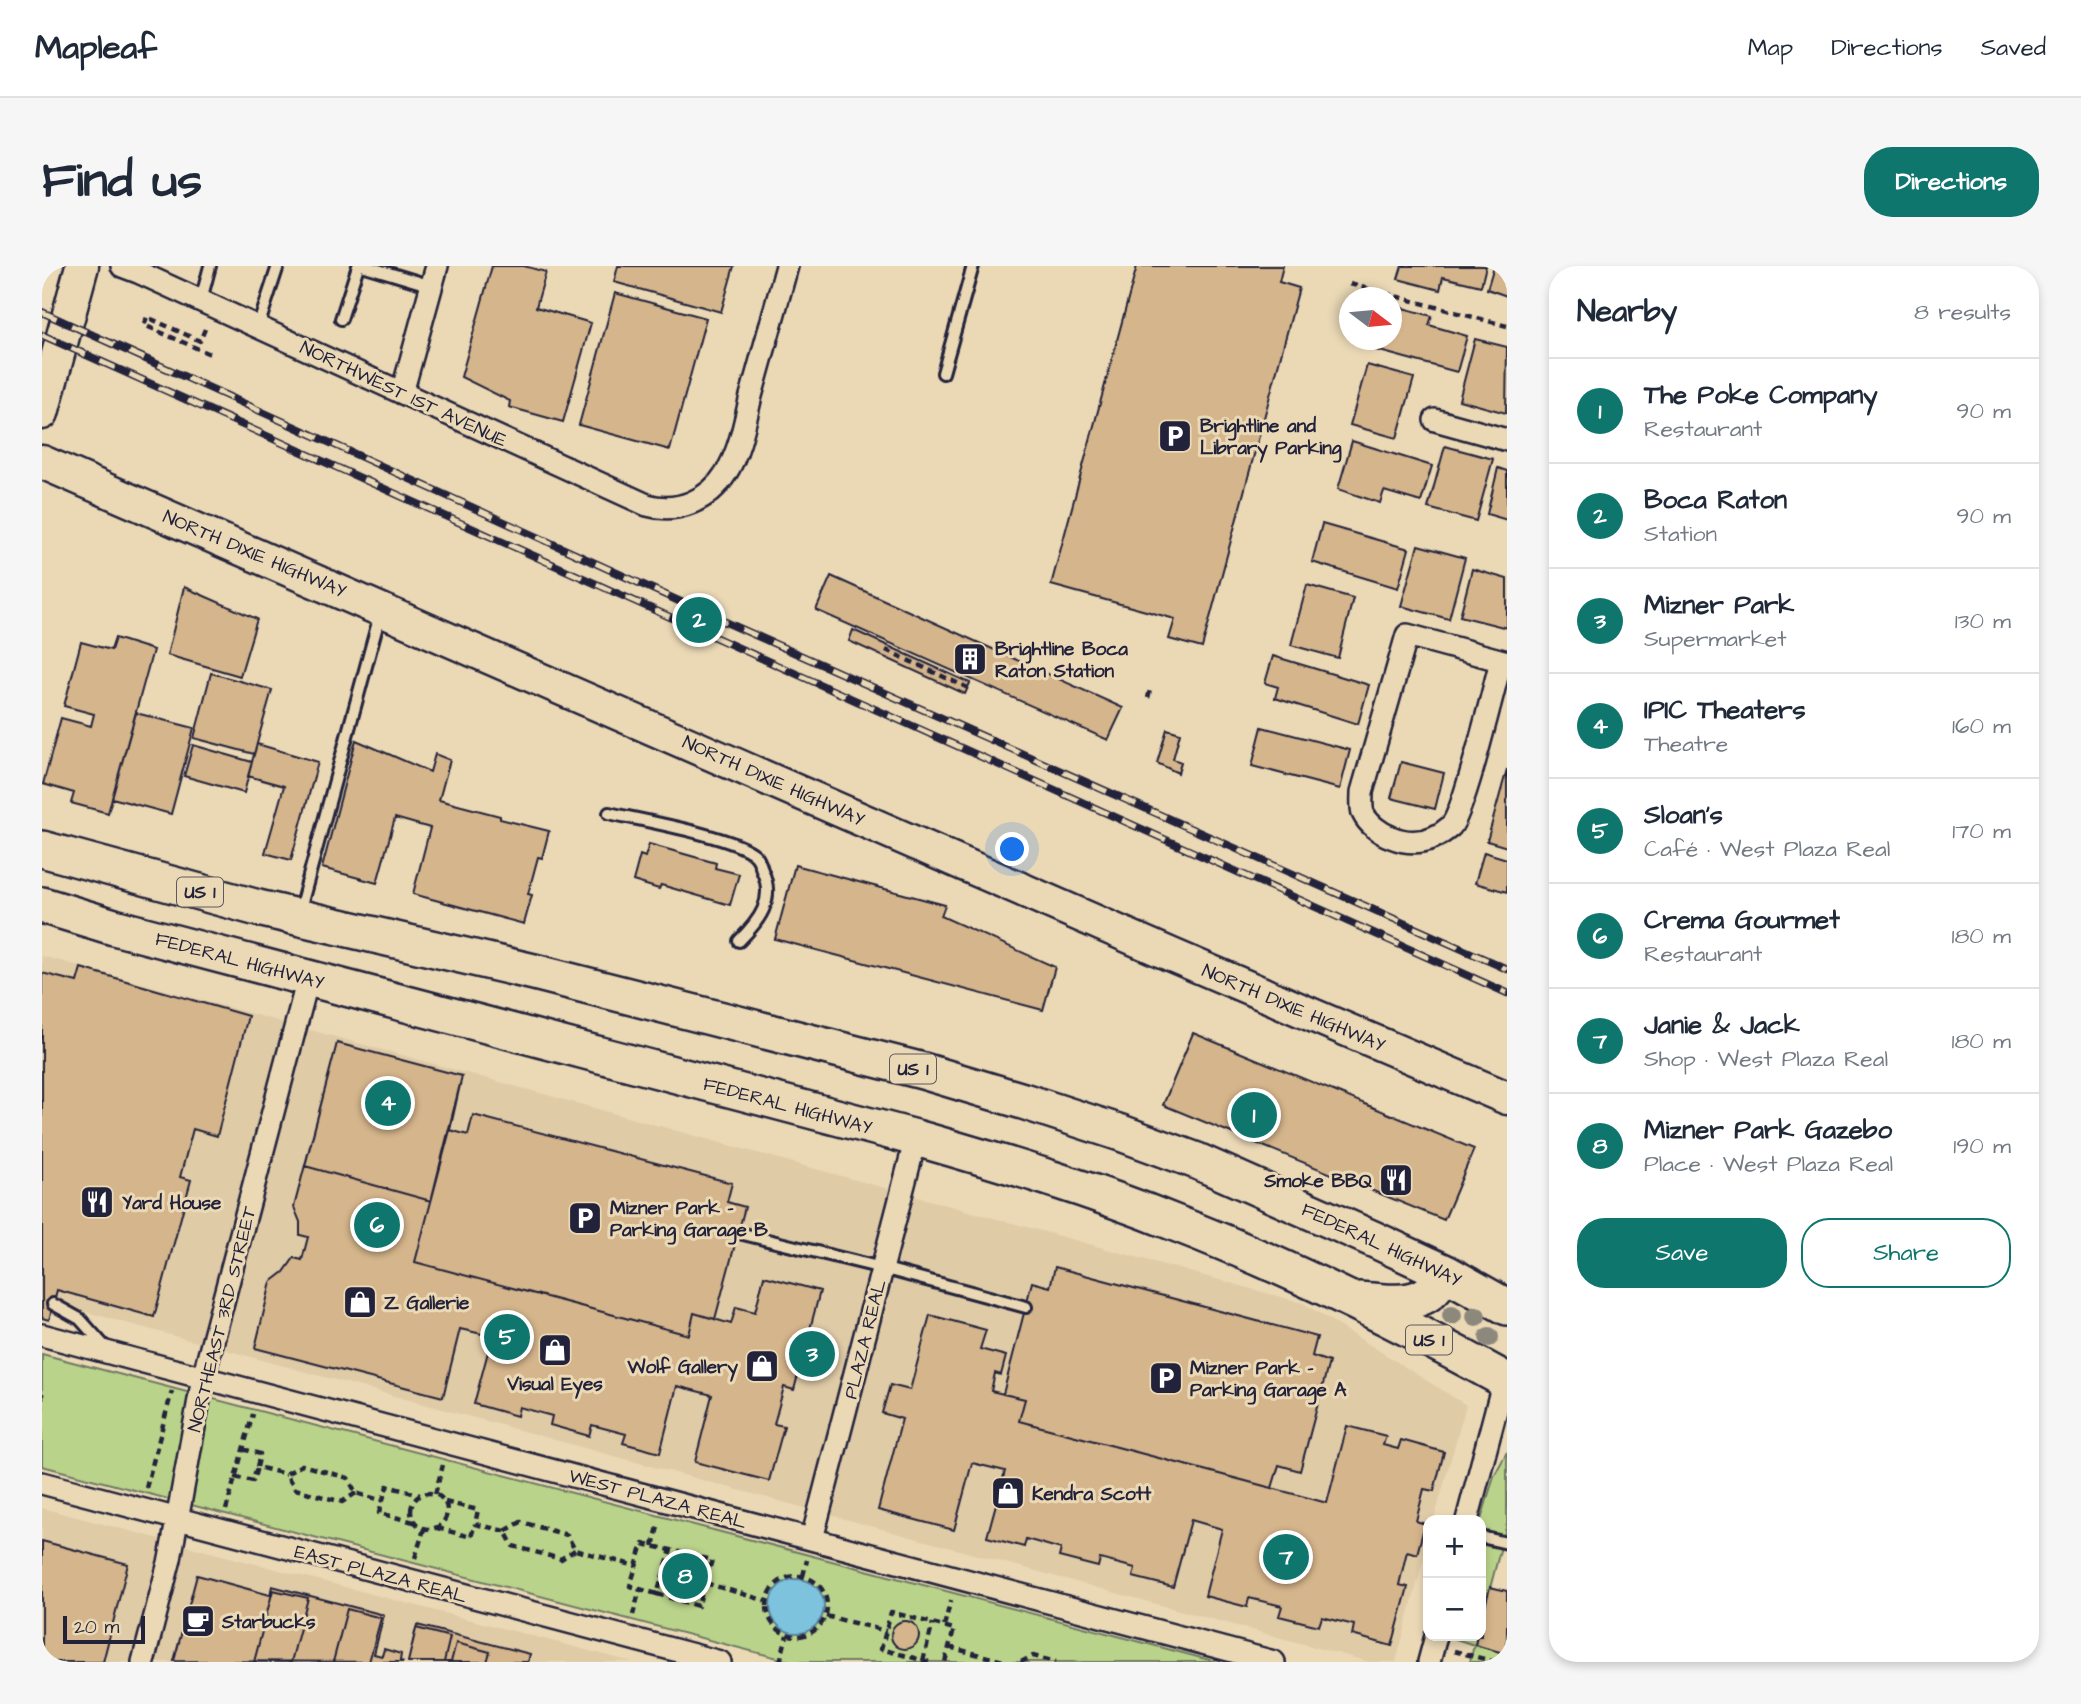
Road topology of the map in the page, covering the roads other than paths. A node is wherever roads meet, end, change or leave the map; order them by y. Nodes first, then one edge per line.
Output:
1 (82, 266) edge
2 (122, 266) edge
3 (210, 266) edge
4 (278, 266) edge
5 (358, 266) edge
6 (365, 266) edge
7 (787, 266) edge
8 (973, 266) edge
9 (435, 276) edge
10 (201, 300) junction
11 (341, 319) dead end
12 (258, 327) junction
13 (943, 373) dead end
14 (402, 393) junction
15 (42, 413) edge
16 (1435, 420) dead end
17 (1507, 440) edge
18 (42, 461) edge
19 (382, 609) junction
20 (1504, 662) edge
21 (609, 813) dead end
22 (42, 849) edge
23 (42, 905) edge
24 (298, 918) junction
25 (739, 941) dead end
26 (308, 979) junction
27 (1507, 1098) edge
28 (916, 1138) junction
29 (739, 1233) dead end
30 (882, 1268) junction
31 (1446, 1273) junction
32 (1350, 1300) junction
33 (53, 1304) dead end
34 (1026, 1307) dead end
35 (1507, 1307) edge
36 (42, 1335) edge
37 (110, 1353) junction
38 (203, 1378) junction
39 (1506, 1380) edge
40 (42, 1483) edge
41 (1468, 1515) edge
42 (176, 1518) junction
43 (1486, 1538) edge
44 (812, 1539) junction
45 (1507, 1543) edge
46 (143, 1662) edge
47 (720, 1662) edge
48 (1274, 1662) edge

1 - 15 main road
2 - 10 street, NORTHWEST 1ST AVENUE
3 - 10 lane
4 - 12 lane
5 - 11 lane
6 - 9 lane
7 - 14 street, NORTHWEST 1ST AVENUE
8 - 13 lane
9 - 14 street
10 - 12 street, NORTHWEST 1ST AVENUE
12 - 14 street, NORTHWEST 1ST AVENUE
16 - 17 street
18 - 19 main road, NORTH DIXIE HIGHWAY
19 - 24 lane
19 - 27 main road, NORTH DIXIE HIGHWAY
20 - 20 street
21 - 25 lane
22 - 24 main road, FEDERAL HIGHWAY / US 1
23 - 26 main road, FEDERAL HIGHWAY / US 1
24 - 31 main road, FEDERAL HIGHWAY / US 1
26 - 28 main road, FEDERAL HIGHWAY / US 1
26 - 38 street, NORTHEAST 3RD STREET
28 - 30 street, PLAZA REAL
28 - 32 main road, FEDERAL HIGHWAY / US 1
29 - 30 lane
30 - 34 lane
30 - 44 street, PLAZA REAL
31 - 32 main road
31 - 35 main road, FEDERAL HIGHWAY / US 1
32 - 39 main road, FEDERAL HIGHWAY / US 1
33 - 37 lane
36 - 37 street, WEST PLAZA REAL
37 - 38 street, WEST PLAZA REAL
38 - 42 street, NORTHEAST 3RD STREET
38 - 44 street, WEST PLAZA REAL
39 - 41 street
40 - 42 street, EAST PLAZA REAL
42 - 46 street, NORTHEAST 3RD STREET
42 - 47 street, EAST PLAZA REAL
43 - 45 lane
44 - 48 street, WEST PLAZA REAL

